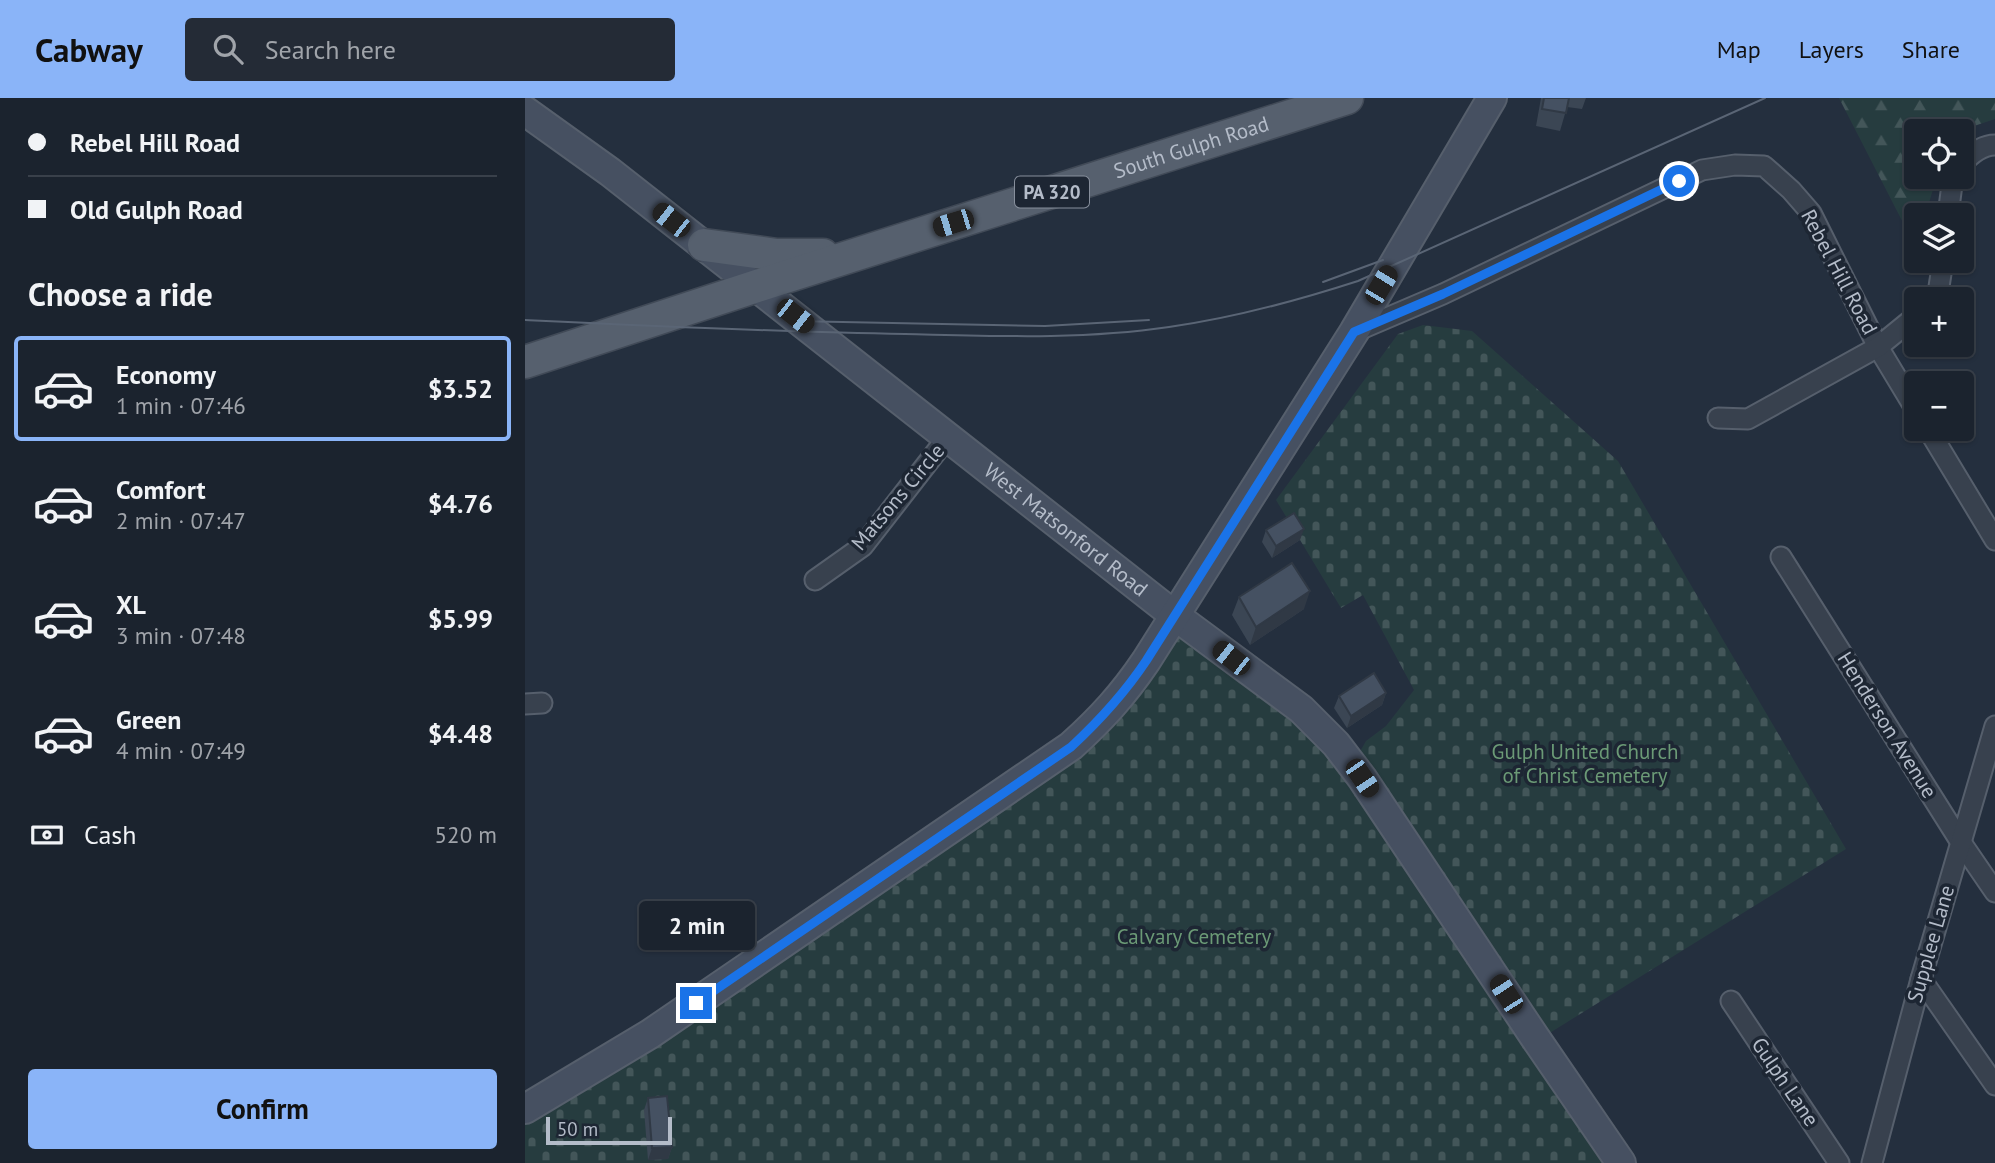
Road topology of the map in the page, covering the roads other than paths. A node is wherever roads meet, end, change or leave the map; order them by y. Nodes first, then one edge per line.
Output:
1 (1347, 98) edge
2 (1492, 98) edge
3 (525, 111) edge
4 (1995, 145) edge
5 (1974, 154) edge
6 (704, 245) junction
7 (852, 255) junction
8 (757, 286) junction
9 (1904, 325) edge
10 (1354, 332) junction
11 (1878, 346) junction
12 (525, 362) edge
13 (1904, 390) edge
14 (1718, 418) dead end
15 (947, 438) junction
16 (1935, 441) edge
17 (1995, 540) edge
18 (1781, 556) dead end
19 (815, 580) dead end
20 (1174, 615) junction
21 (1995, 726) edge
22 (1960, 841) junction
23 (1995, 892) edge
24 (1921, 979) junction
25 (1731, 1001) dead end
26 (1995, 1085) edge
27 (525, 1109) edge
28 (1621, 1163) edge
29 (1839, 1163) edge
30 (1872, 1163) edge

1 - 7 main road, South Gulph Road / PA 320
2 - 10 main road
3 - 6 main road, West Matsonford Road
4 - 5 street
6 - 7 main road
6 - 8 main road, West Matsonford Road
7 - 8 main road, South Gulph Road / PA 320
8 - 12 main road, PA 320
8 - 15 main road, West Matsonford Road
9 - 11 street
10 - 11 street, Rebel Hill Road
10 - 20 main road
11 - 13 street, Rebel Hill Road
11 - 14 street
15 - 19 street, Matsons Circle
15 - 20 main road, West Matsonford Road
16 - 17 street
18 - 22 street, Henderson Avenue
20 - 27 main road
20 - 28 main road, West Matsonford Road
21 - 22 street, Supplee Lane
22 - 23 street, Henderson Avenue
22 - 24 street, Supplee Lane
24 - 26 street
24 - 30 street, Supplee Lane
25 - 29 street, Gulph Lane

